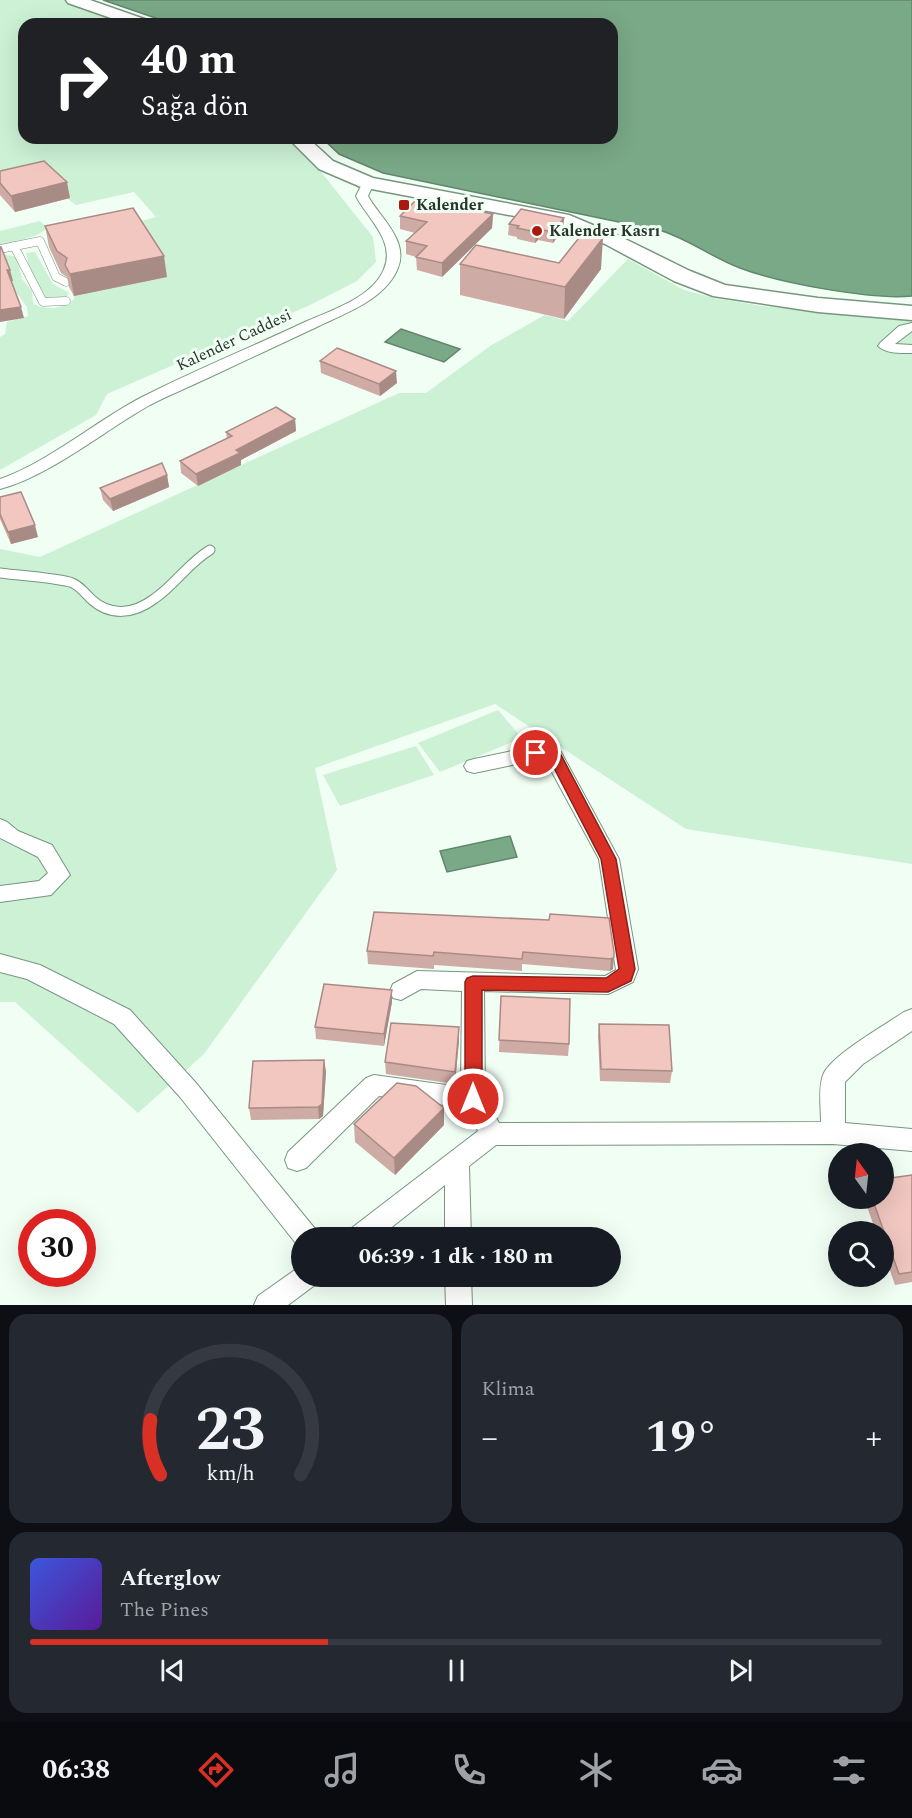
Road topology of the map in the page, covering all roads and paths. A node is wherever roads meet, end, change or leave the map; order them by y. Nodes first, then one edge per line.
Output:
1 (74, 0) edge
2 (126, 18) edge
3 (303, 144) edge
4 (368, 183) junction
5 (14, 246) junction
6 (0, 249) edge
7 (66, 282) edge
8 (66, 301) dead end
9 (912, 314) edge
10 (912, 327) edge
11 (912, 350) edge
12 (0, 484) edge
13 (210, 549) dead end
14 (0, 573) edge
15 (474, 766) dead end
16 (0, 827) edge
17 (0, 894) edge
18 (0, 963) edge
19 (473, 982) junction
20 (400, 991) dead end
21 (912, 1019) edge
22 (473, 1099) junction
23 (832, 1133) junction
24 (492, 1134) junction
25 (912, 1140) edge
26 (297, 1160) dead end
27 (457, 1162) junction
28 (298, 1227) edge
29 (372, 1227) edge
30 (458, 1227) edge
31 (291, 1287) edge
32 (459, 1287) edge
33 (267, 1305) edge
34 (459, 1305) edge

1 - 2 main road
3 - 4 main road
4 - 9 main road
4 - 12 street, Kalender Caddesi
5 - 6 lane
5 - 7 lane
5 - 8 lane
10 - 11 street
13 - 14 lane
15 - 19 street
16 - 17 street
18 - 28 street
19 - 20 street
19 - 22 street
21 - 23 street
22 - 24 street
22 - 26 street
23 - 24 street
23 - 25 street
24 - 27 street
27 - 29 street
27 - 30 street
31 - 33 street
32 - 34 street

